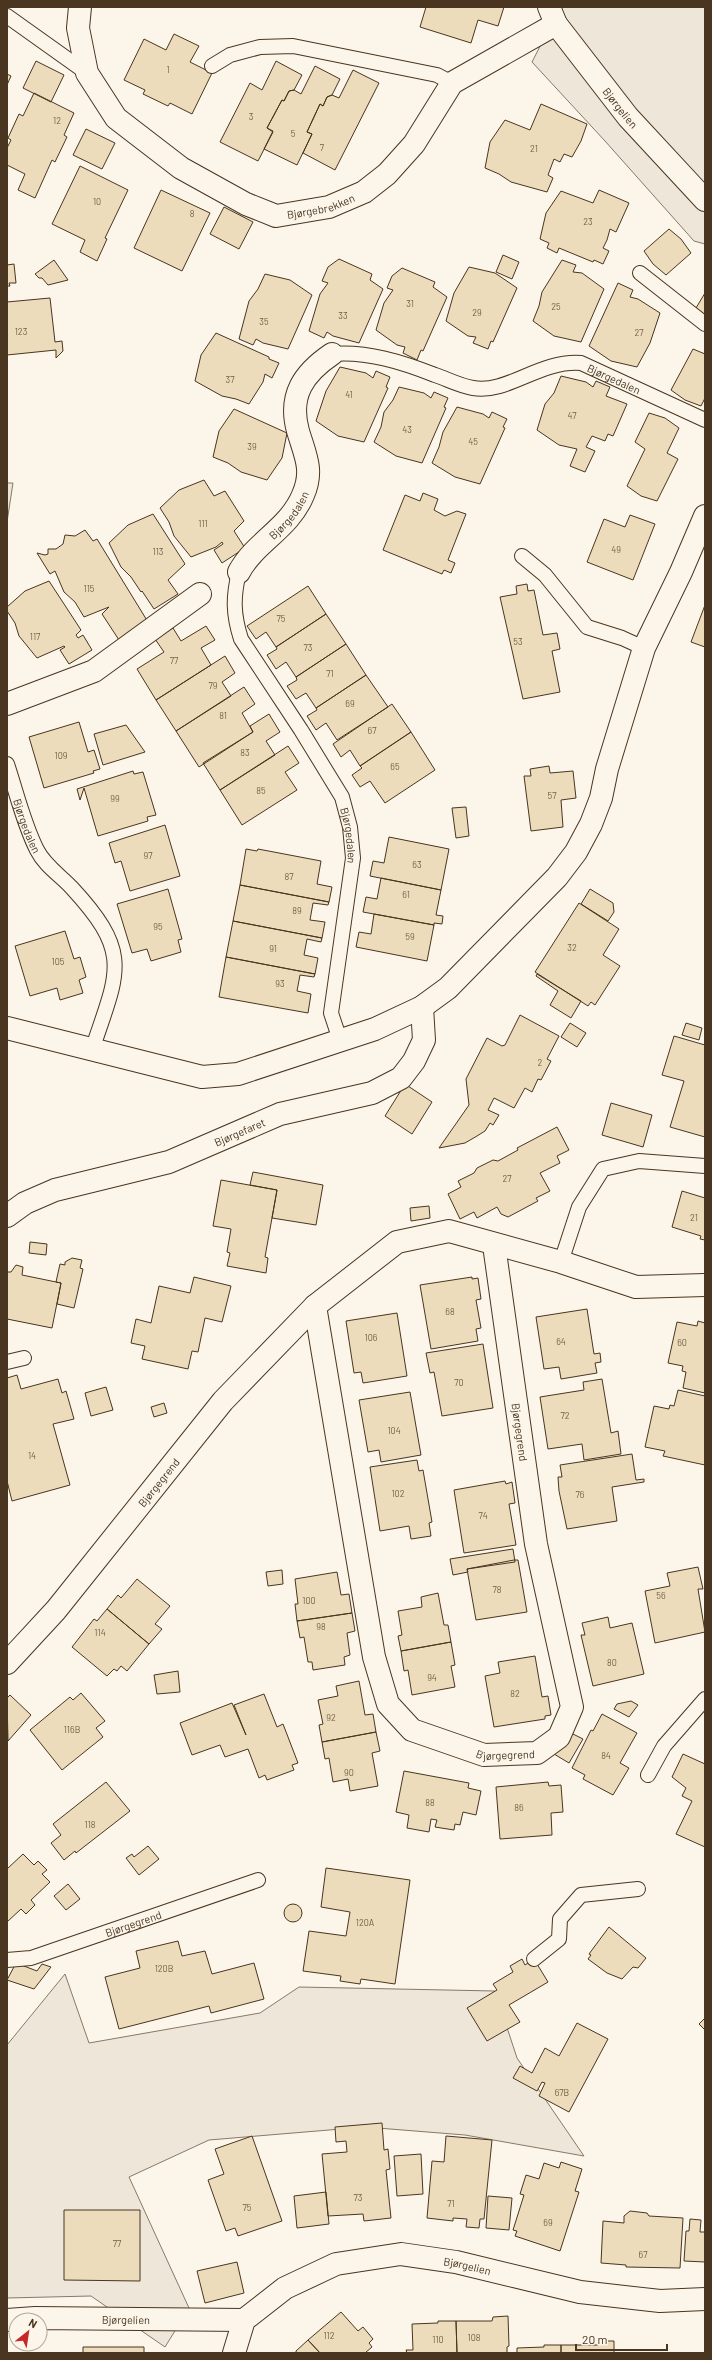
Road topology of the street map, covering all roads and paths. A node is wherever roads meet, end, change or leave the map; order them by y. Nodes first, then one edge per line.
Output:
1 (80, 7) edge
2 (7, 16) edge
3 (552, 16) edge
4 (212, 66) dead end
5 (87, 73) junction
6 (452, 83) junction
7 (705, 200) edge
8 (640, 273) dead end
9 (705, 324) edge
10 (332, 354) joint
11 (705, 420) edge
12 (705, 516) edge
13 (522, 556) dead end
14 (239, 572) joint
15 (200, 594) dead end
16 (644, 648) junction
17 (7, 704) edge
18 (7, 764) edge
19 (422, 1007) junction
20 (7, 1028) edge
21 (340, 1040) junction
22 (92, 1050) junction
23 (705, 1166) edge
24 (7, 1216) edge
25 (494, 1245) junction
26 (561, 1262) junction
27 (705, 1285) edge
28 (315, 1306) junction
29 (24, 1358) dead end
30 (7, 1362) edge
31 (7, 1663) edge
32 (705, 1699) edge
33 (648, 1775) dead end
34 (258, 1880) dead end
35 (638, 1889) dead end
36 (534, 1959) dead end
37 (7, 1960) edge
38 (705, 2299) edge
39 (7, 2320) edge
40 (244, 2320) junction
41 (234, 2353) edge

1 - 5 street, Bjørgebrekken
2 - 5 lane
3 - 6 street, Bjørgebrekken
3 - 7 street, Bjørgelien
4 - 6 lane
5 - 6 street, Bjørgebrekken
8 - 9 lane
10 - 11 lane, Bjørgedalen
10 - 14 street, Bjørgedalen
12 - 16 street
13 - 16 lane
14 - 21 lane, Bjørgedalen
15 - 17 street
16 - 19 street
18 - 22 lane, Bjørgedalen
19 - 21 street
19 - 24 street, Bjørgefaret
20 - 22 street
21 - 22 street
23 - 26 lane
25 - 26 street, Bjørgegrend
25 - 28 street, Bjørgegrend
25 - 28 street, Bjørgegrend
26 - 27 street, Bjørgegrend
28 - 31 street, Bjørgegrend
29 - 30 lane
32 - 33 lane
34 - 37 lane, Bjørgegrend
35 - 36 lane
38 - 40 street, Bjørgelien
39 - 40 street, Bjørgelien
40 - 41 street

